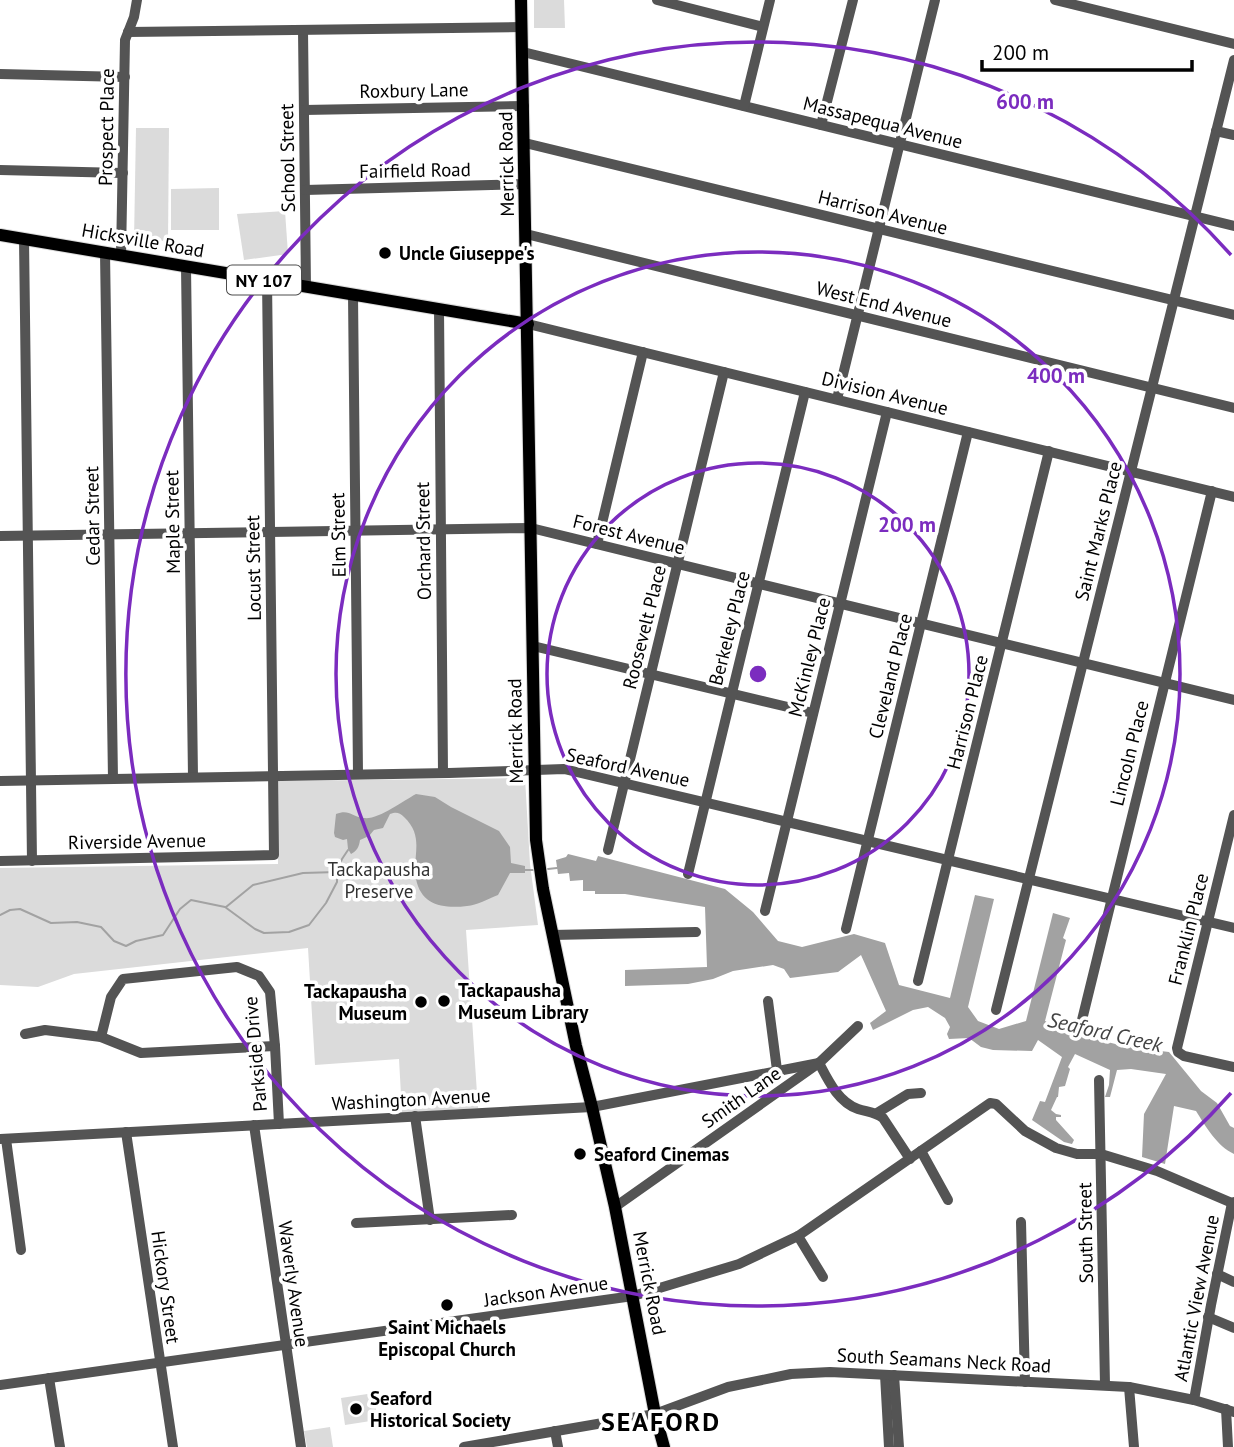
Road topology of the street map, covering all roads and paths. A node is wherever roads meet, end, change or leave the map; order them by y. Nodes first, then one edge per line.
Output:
1 (137, 0) edge
2 (522, 0) edge
3 (657, 0) edge
4 (770, 0) edge
5 (853, 0) edge
6 (935, 0) edge
7 (1055, 0) edge
8 (522, 26) junction
9 (764, 27) junction
10 (303, 30) junction
11 (128, 32) junction
12 (1234, 44) edge
13 (523, 52) junction
14 (1234, 60) edge
15 (0, 74) edge
16 (125, 77) junction
17 (524, 106) junction
18 (744, 106) junction
19 (304, 110) junction
20 (821, 125) junction
21 (1216, 131) junction
22 (1234, 135) edge
23 (525, 143) junction
24 (900, 144) junction
25 (0, 170) edge
26 (123, 173) junction
27 (526, 184) junction
28 (305, 190) junction
29 (1195, 216) junction
30 (1234, 226) edge
31 (878, 229) junction
32 (526, 234) junction
33 (0, 235) edge
34 (24, 239) junction
35 (105, 253) junction
36 (121, 256) junction
37 (186, 267) junction
38 (267, 280) junction
39 (306, 287) junction
40 (353, 295) junction
41 (1174, 301) junction
42 (439, 309) junction
43 (857, 316) junction
44 (1234, 316) edge
45 (528, 324) junction
46 (643, 352) junction
47 (724, 372) junction
48 (1152, 388) junction
49 (805, 392) junction
50 (837, 400) junction
51 (1234, 408) edge
52 (887, 412) junction
53 (968, 432) junction
54 (1049, 451) junction
55 (1131, 471) junction
56 (1212, 491) junction
57 (1234, 496) edge
58 (531, 528) junction
59 (440, 529) junction
60 (355, 530) junction
61 (270, 532) junction
62 (190, 533) junction
63 (110, 534) junction
64 (28, 535) junction
65 (0, 536) edge
66 (597, 544) junction
67 (678, 564) junction
68 (759, 584) junction
69 (840, 604) junction
70 (921, 624) junction
71 (1002, 643) junction
72 (533, 646) junction
73 (1083, 663) junction
74 (651, 673) junction
75 (1164, 683) junction
76 (732, 692) junction
77 (1234, 700) edge
78 (813, 713) junction
79 (535, 771) junction
80 (443, 773) junction
81 (358, 774) junction
82 (274, 776) junction
83 (193, 777) junction
84 (113, 779) junction
85 (31, 780) junction
86 (0, 781) edge
87 (624, 782) junction
88 (705, 802) junction
89 (1234, 815) edge
90 (787, 821) junction
91 (868, 840) junction
92 (608, 850) dead end
93 (274, 855) joint
94 (948, 860) junction
95 (0, 861) edge
96 (32, 861) junction
97 (688, 874) dead end
98 (1029, 879) junction
99 (1111, 899) junction
100 (765, 911) dead end
101 (1208, 922) junction
102 (846, 929) dead end
103 (1234, 929) edge
104 (696, 932) dead end
105 (552, 935) junction
106 (919, 981) dead end
107 (768, 1001) dead end
108 (996, 1010) dead end
109 (1081, 1024) dead end
110 (858, 1026) dead end
111 (24, 1034) dead end
112 (101, 1037) junction
113 (275, 1046) junction
114 (819, 1063) junction
115 (1234, 1067) edge
116 (777, 1070) junction
117 (1099, 1080) dead end
118 (921, 1093) dead end
119 (592, 1107) junction
120 (877, 1113) junction
121 (415, 1116) junction
122 (279, 1124) junction
123 (254, 1125) junction
124 (126, 1132) junction
125 (3, 1139) edge
126 (921, 1151) junction
127 (1101, 1154) junction
128 (910, 1158) junction
129 (948, 1200) dead end
130 (1233, 1203) edge
131 (615, 1208) junction
132 (512, 1215) dead end
133 (430, 1220) junction
134 (1021, 1222) dead end
135 (356, 1223) dead end
136 (798, 1236) junction
137 (21, 1250) dead end
138 (1217, 1274) junction
139 (823, 1277) dead end
140 (1234, 1282) edge
141 (634, 1296) junction
142 (1208, 1317) junction
143 (1234, 1328) edge
144 (286, 1345) junction
145 (159, 1363) junction
146 (890, 1375) junction
147 (49, 1378) junction
148 (1026, 1382) junction
149 (0, 1385) edge
150 (1105, 1385) junction
151 (1129, 1387) junction
152 (1194, 1400) junction
153 (1230, 1410) edge
154 (655, 1414) junction
155 (555, 1431) junction
156 (60, 1447) edge
157 (173, 1447) edge
158 (301, 1447) edge
159 (464, 1447) edge
160 (558, 1447) edge
161 (664, 1447) edge
162 (889, 1447) edge
163 (899, 1447) edge
164 (1134, 1447) edge
165 (1228, 1447) edge

1 - 11 street, Prospect Place
2 - 8 main road, Merrick Road
3 - 9 street
4 - 9 street
5 - 20 street
6 - 24 street
7 - 12 street
8 - 10 street
8 - 13 main road, Merrick Road
9 - 18 street
10 - 11 street
10 - 19 street, School Street
11 - 16 street, Prospect Place
13 - 17 main road, Merrick Road
13 - 18 street, Massapequa Avenue
14 - 21 street, Saint Marks Place
15 - 16 street
16 - 26 street, Prospect Place
17 - 19 street, Roxbury Lane
17 - 23 main road, Merrick Road
18 - 20 street, Massapequa Avenue
19 - 28 street, School Street
20 - 24 street, Massapequa Avenue
21 - 22 street
21 - 29 street, Saint Marks Place
23 - 27 main road, Merrick Road
23 - 31 street, Harrison Avenue
24 - 29 street, Massapequa Avenue
24 - 31 street
25 - 26 street
26 - 36 street, Prospect Place
27 - 28 street, Fairfield Road
27 - 32 main road, Merrick Road
28 - 39 street, School Street
29 - 30 street, Massapequa Avenue
29 - 41 street, Saint Marks Place
31 - 41 street, Harrison Avenue
31 - 43 street
32 - 43 street, West End Avenue
32 - 45 main road, Merrick Road
33 - 34 main road, Hicksville Road / NY 107
34 - 35 main road, Hicksville Road / NY 107
34 - 64 street
35 - 36 main road, Hicksville Road / NY 107
35 - 63 street, Cedar Street
36 - 37 main road, Hicksville Road / NY 107
37 - 38 main road, Hicksville Road / NY 107
37 - 62 street, Maple Street
38 - 39 main road, Hicksville Road / NY 107
38 - 61 street, Locust Street
39 - 40 main road, Hicksville Road / NY 107
40 - 42 main road, Hicksville Road / NY 107
40 - 60 street, Elm Street
41 - 44 street, Harrison Avenue
41 - 48 street, Saint Marks Place
42 - 45 main road, Hicksville Road / NY 107
42 - 59 street, Orchard Street
43 - 48 street, West End Avenue
43 - 50 street
45 - 46 street, Division Avenue
45 - 58 main road, Merrick Road
46 - 47 street, Division Avenue
46 - 66 street
47 - 49 street, Division Avenue
47 - 67 street, Roosevelt Place
48 - 51 street, West End Avenue
48 - 55 street, Saint Marks Place
49 - 50 street, Division Avenue
49 - 68 street, Berkeley Place
50 - 52 street, Division Avenue
52 - 53 street, Division Avenue
52 - 69 street, McKinley Place
53 - 54 street, Division Avenue
53 - 70 street, Cleveland Place
54 - 55 street, Division Avenue
54 - 71 street, Harrison Place
55 - 56 street, Division Avenue
55 - 73 street, Saint Marks Place
56 - 57 street, Division Avenue
56 - 75 street, Lincoln Place
58 - 59 street, Forest Avenue
58 - 66 street, Forest Avenue
58 - 72 main road, Merrick Road
59 - 60 street, Forest Avenue
59 - 80 street, Orchard Street
60 - 61 street, Forest Avenue
60 - 81 street, Elm Street
61 - 62 street, Forest Avenue
61 - 82 street, Locust Street
62 - 63 street, Forest Avenue
62 - 83 street, Maple Street
63 - 64 street, Forest Avenue
63 - 84 street, Cedar Street
64 - 65 street, Forest Avenue
64 - 85 street
66 - 67 street, Forest Avenue
67 - 68 street, Forest Avenue
67 - 74 street, Roosevelt Place
68 - 69 street, Forest Avenue
68 - 76 street, Berkeley Place
69 - 70 street, Forest Avenue
69 - 78 street, McKinley Place
70 - 71 street, Forest Avenue
70 - 91 street, Cleveland Place
71 - 73 street, Forest Avenue
71 - 94 street, Harrison Place
72 - 74 street
72 - 79 main road, Merrick Road
73 - 75 street, Forest Avenue
73 - 98 street, Saint Marks Place
74 - 76 street
74 - 87 street, Roosevelt Place
75 - 77 street, Forest Avenue
75 - 99 street, Lincoln Place
76 - 78 street
76 - 88 street, Berkeley Place
78 - 90 street, McKinley Place
79 - 80 street, Seaford Avenue
79 - 87 street, Seaford Avenue
79 - 105 main road, Merrick Road
80 - 81 street, Seaford Avenue
81 - 82 street, Seaford Avenue
82 - 83 street, Seaford Avenue
82 - 93 street, Locust Street
83 - 84 street, Seaford Avenue
84 - 85 street, Seaford Avenue
85 - 86 street, Seaford Avenue
85 - 96 street
87 - 88 street, Seaford Avenue
87 - 92 street, Roosevelt Place
88 - 90 street, Seaford Avenue
88 - 97 street, Berkeley Place
89 - 101 street, Franklin Place
90 - 91 street, Seaford Avenue
90 - 100 street, McKinley Place
91 - 94 street, Seaford Avenue
91 - 102 street, Cleveland Place
93 - 96 street, Riverside Avenue
94 - 98 street, Seaford Avenue
94 - 106 street, Harrison Place
95 - 96 street, Riverside Avenue
98 - 99 street, Seaford Avenue
98 - 108 street, Saint Marks Place
99 - 101 street, Seaford Avenue
99 - 109 street, Lincoln Place
101 - 103 street, Seaford Avenue
101 - 115 street, Franklin Place
104 - 105 street
105 - 119 main road, Merrick Road
107 - 116 street
110 - 114 street, Smith Lane
111 - 112 street
112 - 113 street
112 - 113 street, Parkside Drive
113 - 122 street, Parkside Drive
114 - 116 street, Washington Avenue
114 - 120 street
114 - 131 street, Smith Lane
116 - 119 street, Washington Avenue
117 - 127 street, South Street
118 - 120 street
119 - 121 street, Washington Avenue
119 - 131 main road, Merrick Road
120 - 128 street
121 - 122 street, Washington Avenue
121 - 133 street
122 - 123 street, Washington Avenue
123 - 124 street, Washington Avenue
123 - 144 street, Waverly Avenue
124 - 125 street, Washington Avenue
124 - 145 street, Hickory Street
125 - 137 street
126 - 127 street, Jackson Avenue
126 - 128 street, Jackson Avenue
126 - 129 street
127 - 130 street, Jackson Avenue
127 - 150 street, South Street
128 - 136 street, Jackson Avenue
130 - 138 street, Atlantic View Avenue
131 - 141 main road, Merrick Road
132 - 133 street
133 - 135 street
134 - 148 street
136 - 139 street
136 - 141 street, Jackson Avenue
138 - 140 street
138 - 142 street, Atlantic View Avenue
141 - 144 street, Jackson Avenue
141 - 154 main road, Merrick Road
142 - 143 street
142 - 152 street, Atlantic View Avenue
144 - 145 street, Jackson Avenue
144 - 158 street, Waverly Avenue
145 - 147 street, Jackson Avenue
145 - 157 street, Hickory Street
146 - 148 street, South Seamans Neck Road
146 - 154 street, South Seamans Neck Road
146 - 162 street
146 - 163 street
147 - 149 street, Jackson Avenue
147 - 156 street
148 - 150 street, South Seamans Neck Road
150 - 151 street, South Seamans Neck Road
151 - 152 street, South Seamans Neck Road
151 - 164 street
152 - 153 street, South Seamans Neck Road
153 - 165 street
154 - 155 street, South Seamans Neck Road
154 - 161 main road, Merrick Road
155 - 159 street, South Seamans Neck Road
155 - 160 street

